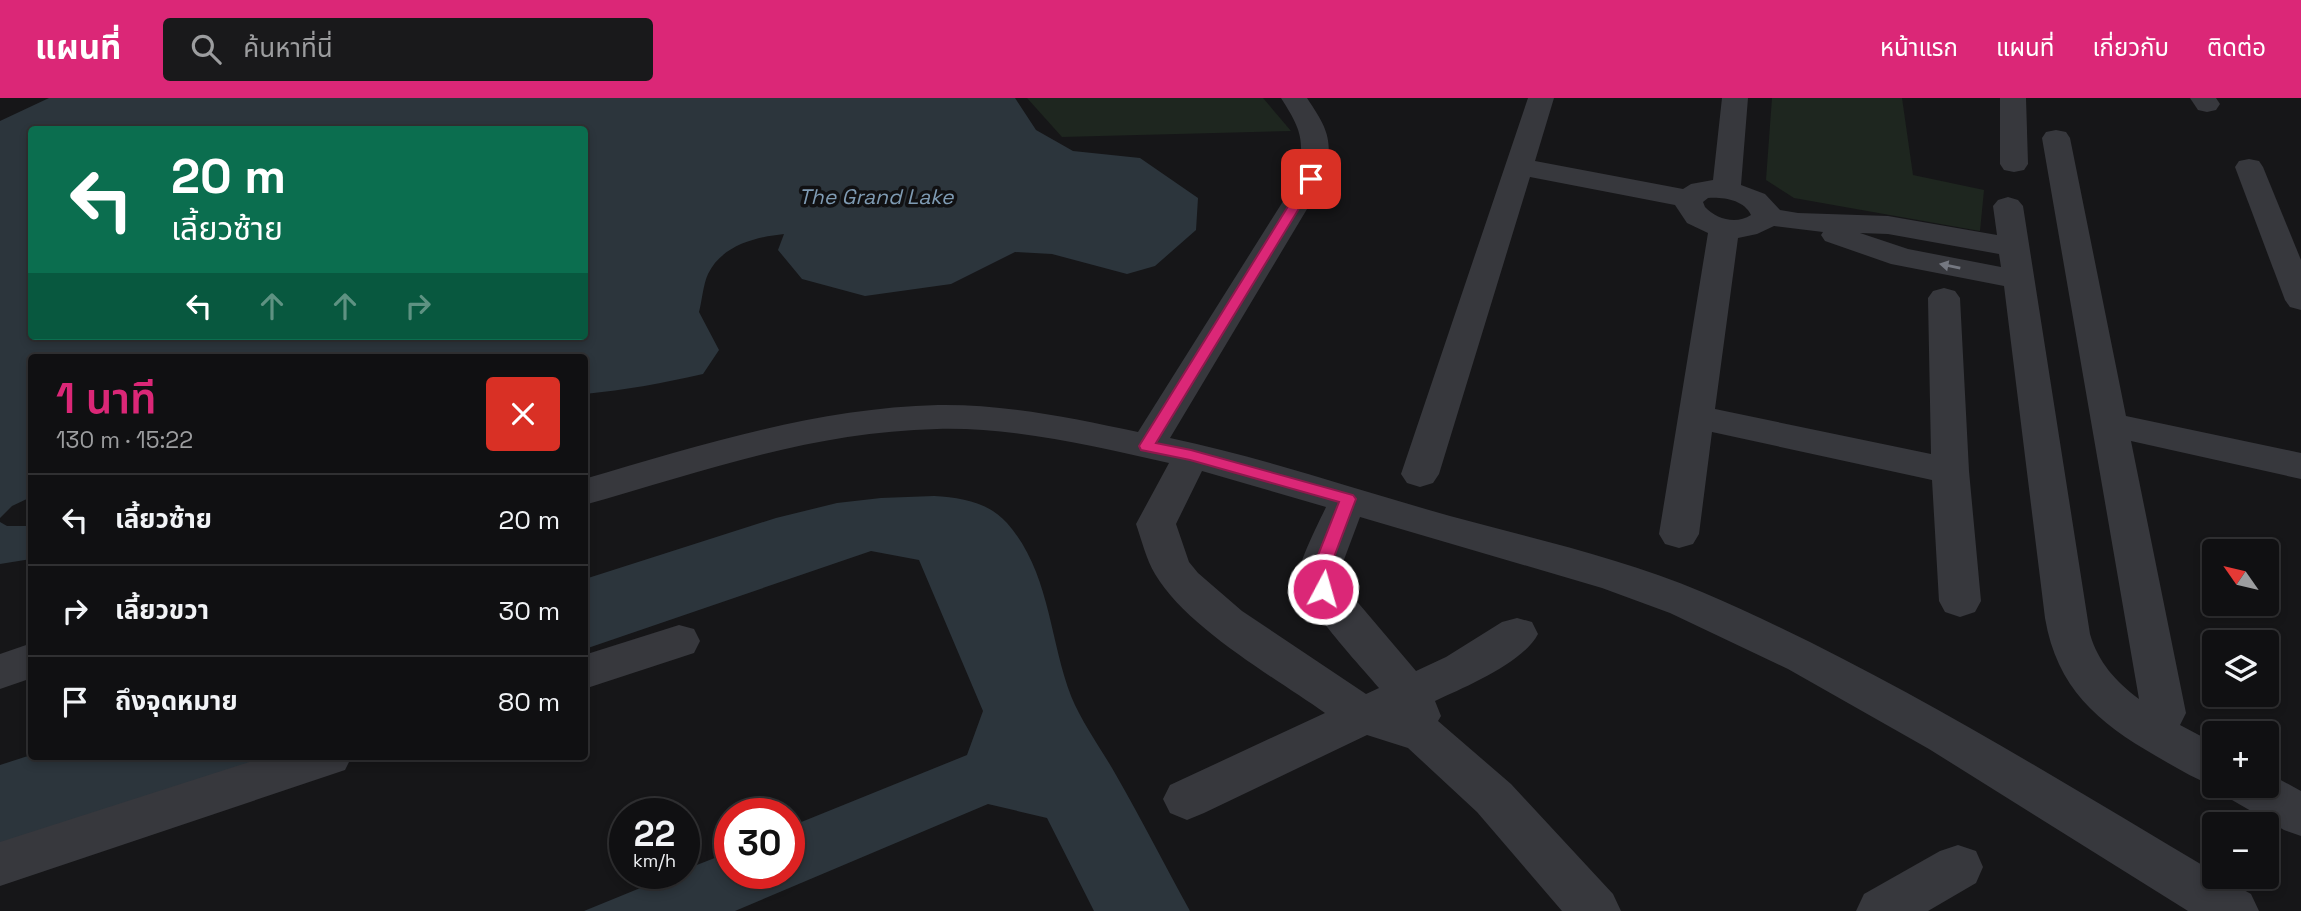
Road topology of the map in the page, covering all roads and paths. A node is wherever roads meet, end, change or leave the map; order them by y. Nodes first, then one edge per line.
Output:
1 (1294, 98) edge
2 (1541, 98) edge
3 (1735, 98) edge
4 (2012, 98) edge
5 (2056, 138) dead end
6 (2014, 164) dead end
7 (1519, 166) junction
8 (2249, 167) dead end
9 (1726, 190) junction
10 (1688, 199) junction
11 (2008, 206) dead end
12 (1766, 216) junction
13 (1724, 227) junction
14 (2015, 263) junction
15 (1944, 298) dead end
16 (2301, 300) edge
17 (1696, 417) junction
18 (2108, 424) junction
19 (1147, 446) junction
20 (1191, 455) junction
21 (2301, 466) edge
22 (1950, 471) junction
23 (1420, 474) dead end
24 (588, 491) edge
25 (1348, 499) junction
26 (1679, 534) dead end
27 (1960, 601) dead end
28 (1517, 634) dead end
29 (679, 641) dead end
30 (28, 662) edge
31 (588, 671) edge
32 (0, 672) edge
33 (2164, 713) dead end
34 (1363, 715) junction
35 (1417, 715) junction
36 (2202, 759) edge
37 (317, 760) edge
38 (2271, 798) edge
39 (1187, 799) dead end
40 (2301, 815) edge
41 (0, 864) edge
42 (1958, 867) dead end
43 (1595, 911) edge
44 (1882, 911) edge
45 (2233, 911) edge

1 - 19 street
2 - 7 street
3 - 9 street
4 - 6 street
5 - 18 street
7 - 10 street
7 - 23 street
8 - 16 street
9 - 10 street
9 - 12 street
10 - 13 street
11 - 14 street
12 - 13 street
12 - 14 street
13 - 17 street
14 - 36 street
15 - 22 street
17 - 22 street
17 - 26 street
18 - 21 street
18 - 33 street
19 - 20 street
19 - 24 street
20 - 25 street
20 - 34 street
22 - 27 street
25 - 35 street
25 - 45 street
28 - 35 street
29 - 31 street
30 - 32 street
34 - 35 street
34 - 39 street
35 - 43 street
37 - 41 street
38 - 40 street
42 - 44 street

